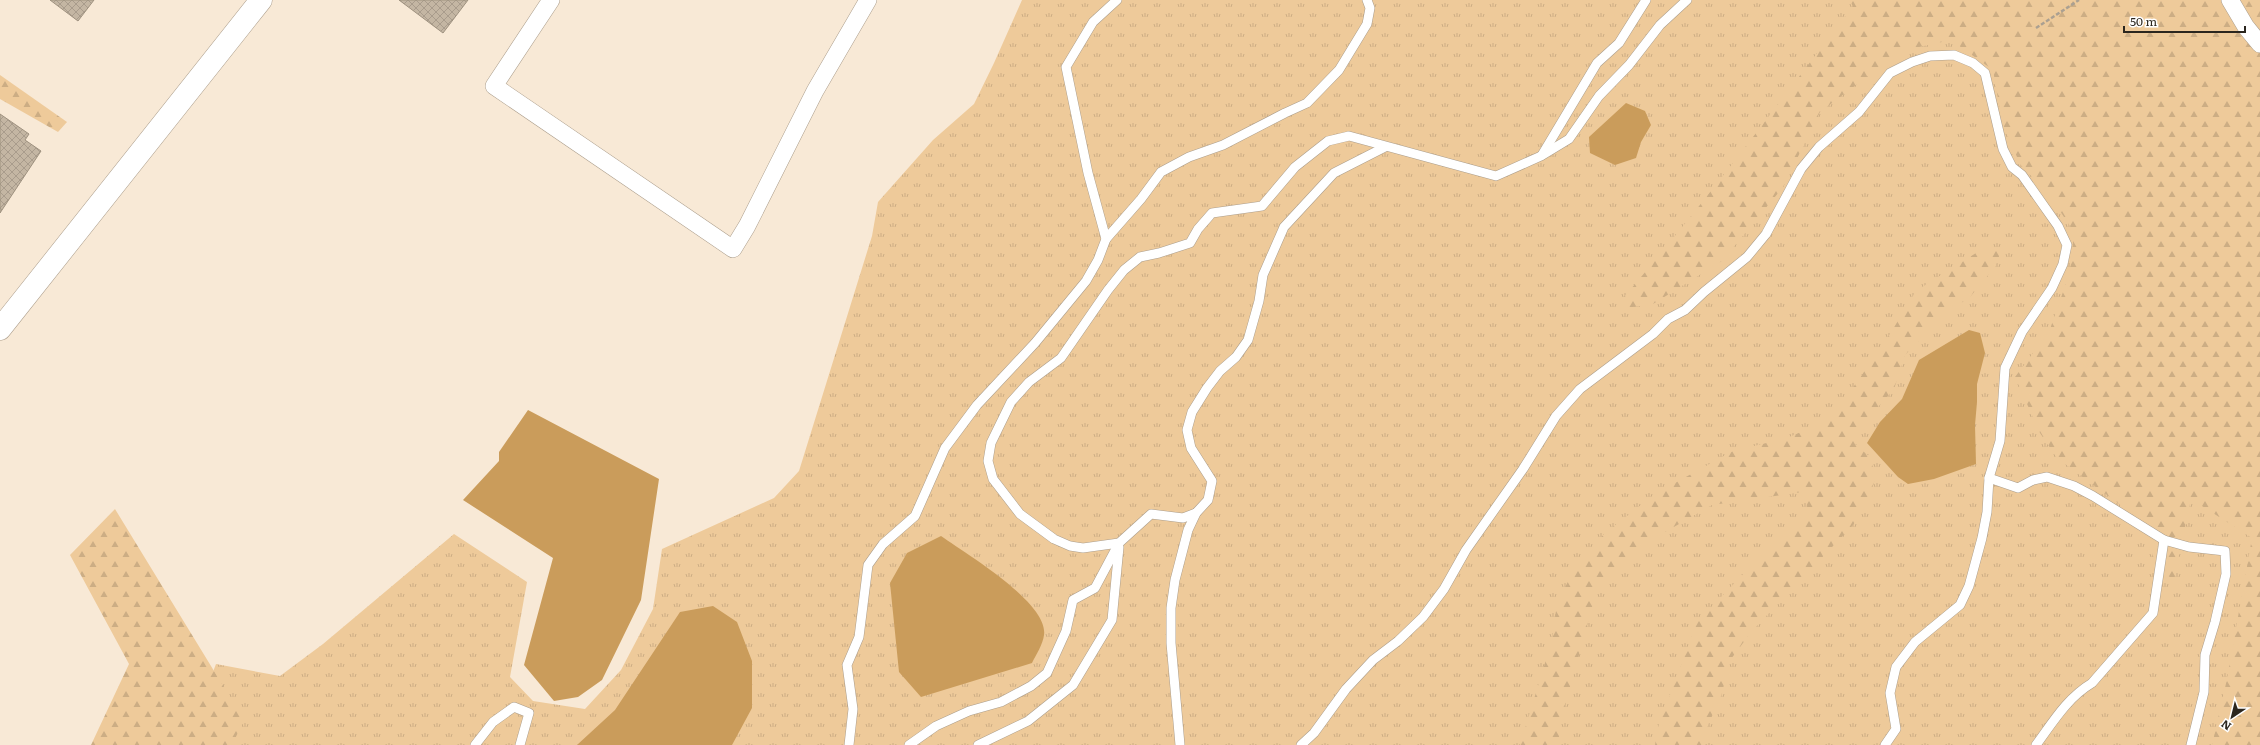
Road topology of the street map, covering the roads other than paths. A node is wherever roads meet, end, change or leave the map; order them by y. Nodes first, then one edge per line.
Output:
1 (260, 0) edge
2 (551, 0) edge
3 (868, 0) edge
4 (1117, 0) edge
5 (1367, 0) edge
6 (1646, 0) edge
7 (1687, 0) edge
8 (2230, 0) edge
9 (2260, 44) edge
10 (1385, 147) junction
11 (1541, 156) junction
12 (1106, 239) junction
13 (0, 329) edge
14 (1989, 478) junction
15 (1196, 513) junction
16 (2164, 540) junction
17 (1119, 543) junction
18 (475, 745) edge
19 (520, 745) edge
20 (849, 745) edge
21 (909, 745) edge
22 (978, 745) edge
23 (1180, 745) edge
24 (1301, 745) edge
25 (1884, 745) edge
26 (2036, 745) edge
27 (2191, 745) edge

1 - 13 street
2 - 3 street
4 - 12 lane
5 - 12 lane
6 - 11 lane
7 - 11 lane
8 - 9 street
10 - 11 lane
10 - 15 lane
10 - 17 lane
12 - 20 lane
14 - 16 lane
14 - 24 lane
14 - 25 lane
15 - 17 lane
15 - 23 lane
16 - 26 lane
16 - 27 lane
17 - 21 lane
17 - 22 lane
18 - 19 lane

